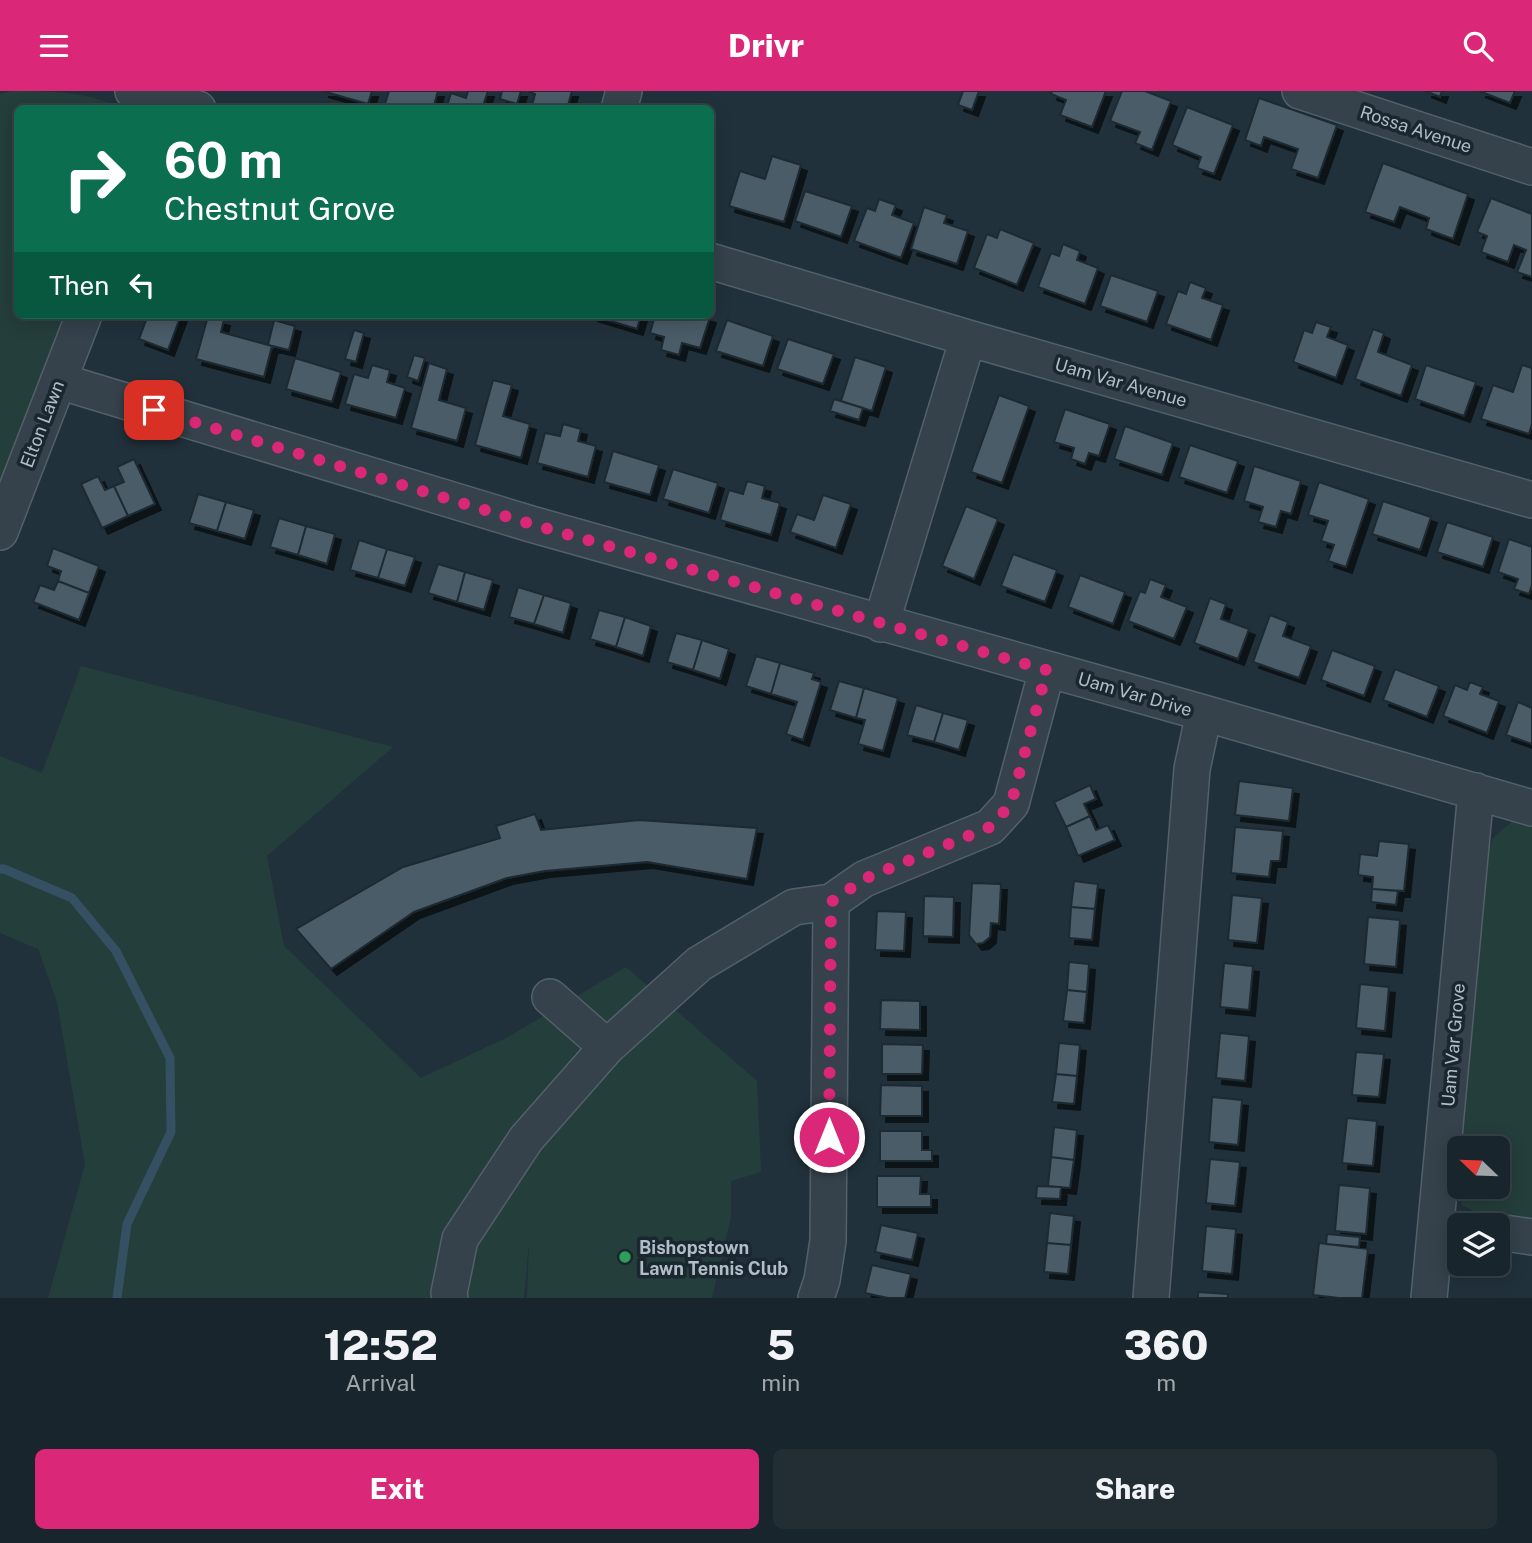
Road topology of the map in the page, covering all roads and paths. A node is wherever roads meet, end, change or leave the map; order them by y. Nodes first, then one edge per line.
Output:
1 (133, 91) edge
2 (1300, 91) edge
3 (176, 105) edge
4 (1532, 167) edge
5 (714, 262) edge
6 (82, 319) edge
7 (968, 338) junction
8 (59, 381) junction
9 (1532, 500) edge
10 (0, 532) edge
11 (881, 624) junction
12 (1047, 670) junction
13 (1204, 713) junction
14 (1476, 791) junction
15 (1532, 808) edge
16 (831, 902) junction
17 (550, 997) dead end
18 (607, 1047) junction
19 (1449, 1213) edge
20 (1447, 1228) edge
21 (1510, 1234) edge
22 (1532, 1237) edge
23 (450, 1298) edge
24 (816, 1298) edge
25 (1151, 1298) edge
26 (1429, 1298) edge

1 - 3 street
2 - 4 street, Rossa Avenue
5 - 7 street, Uam Var Avenue
6 - 8 street, Elton Lawn
7 - 9 street, Uam Var Avenue
7 - 11 street
8 - 10 street, Elton Lawn
8 - 11 street, Uam Var Drive
11 - 12 street, Uam Var Drive
12 - 13 street, Uam Var Drive
12 - 16 street
13 - 14 street, Uam Var Drive
13 - 25 street, Uam Var Drive
14 - 15 street, Uam Var Drive
14 - 19 street, Uam Var Grove
16 - 18 street
16 - 24 street
17 - 18 street
18 - 23 street
20 - 26 street, Uam Var Grove
21 - 22 street

